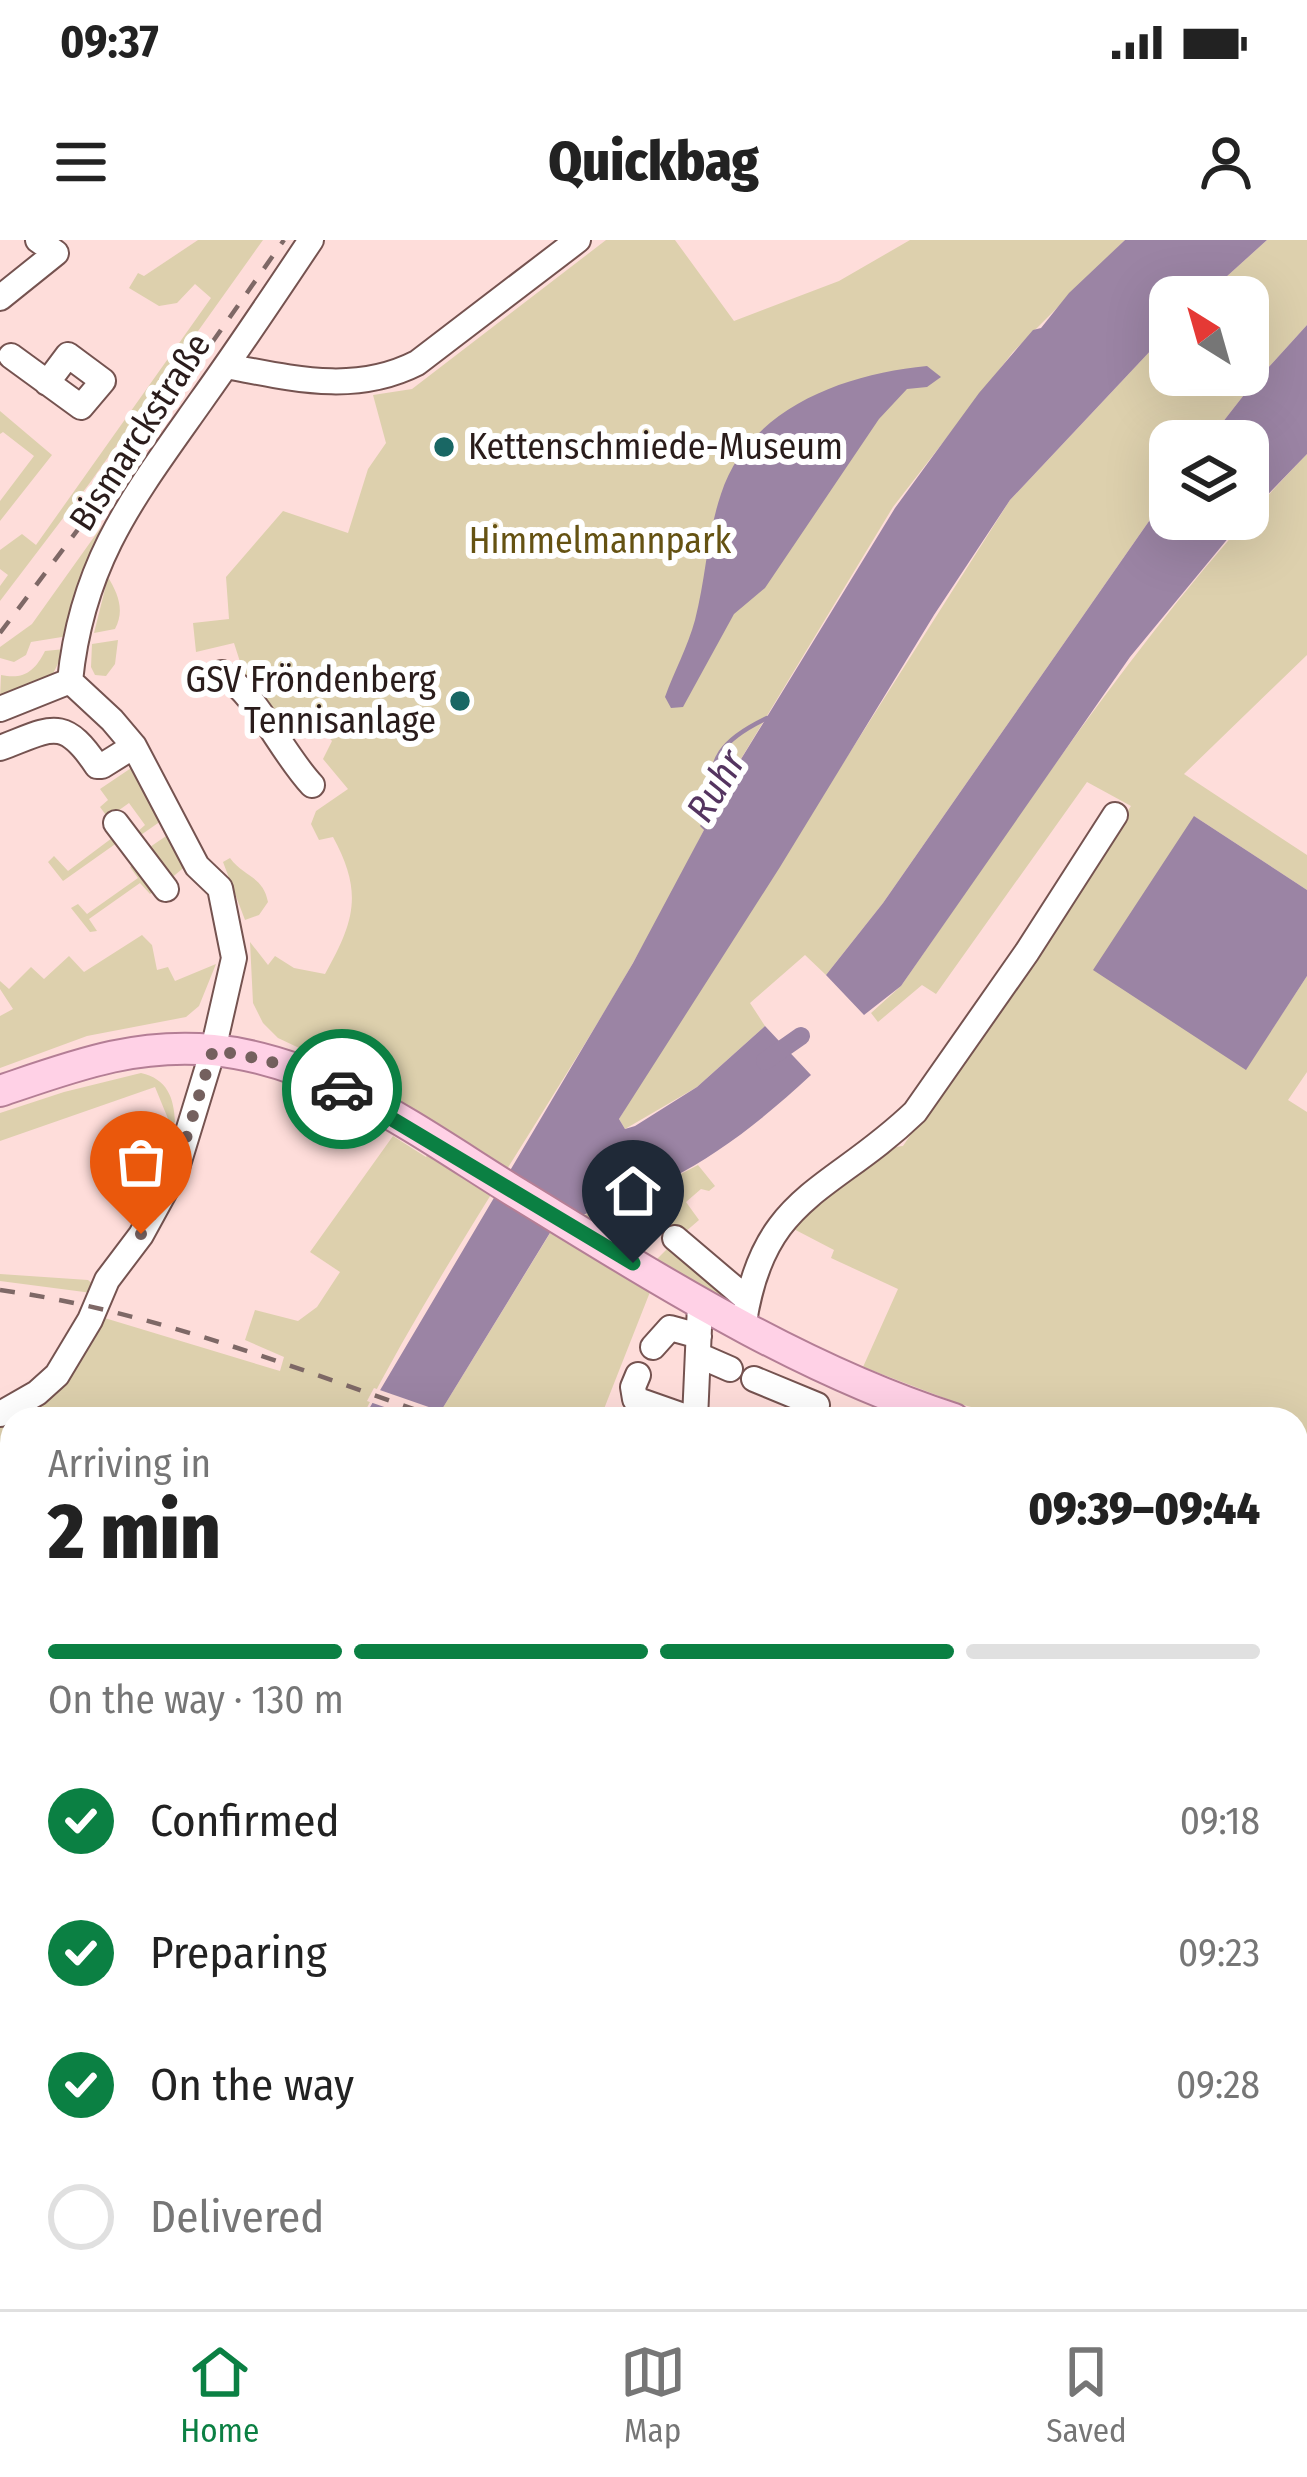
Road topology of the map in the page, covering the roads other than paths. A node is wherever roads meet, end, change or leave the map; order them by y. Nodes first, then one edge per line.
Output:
1 (38, 240) edge
2 (311, 240) edge
3 (578, 240) edge
4 (0, 298) edge
5 (4, 348) edge
6 (226, 366) junction
7 (47, 382) dead end
8 (222, 673) dead end
9 (70, 681) junction
10 (0, 709) edge
11 (134, 746) junction
12 (0, 748) edge
13 (312, 785) dead end
14 (1114, 815) dead end
15 (116, 823) dead end
16 (166, 889) dead end
17 (213, 1050) junction
18 (0, 1091) edge
19 (675, 1238) dead end
20 (700, 1305) junction
21 (745, 1314) junction
22 (699, 1346) junction
23 (653, 1347) dead end
24 (830, 1372) junction
25 (638, 1376) dead end
26 (12, 1407) edge
27 (659, 1407) edge
28 (695, 1407) edge
29 (805, 1407) edge
30 (816, 1407) edge
31 (917, 1407) edge

1 - 4 street
2 - 6 street, Bismarckstraße
3 - 6 street
5 - 7 street
6 - 9 street, Bismarckstraße
8 - 13 street
9 - 10 street
9 - 11 street
11 - 12 street
11 - 17 street
14 - 21 street
15 - 16 street
17 - 18 main road
17 - 20 main road
17 - 26 street
19 - 21 street
20 - 21 main road
20 - 22 street
21 - 24 main road
22 - 23 street
22 - 28 street
22 - 29 street
24 - 30 street
24 - 31 main road
25 - 27 street

